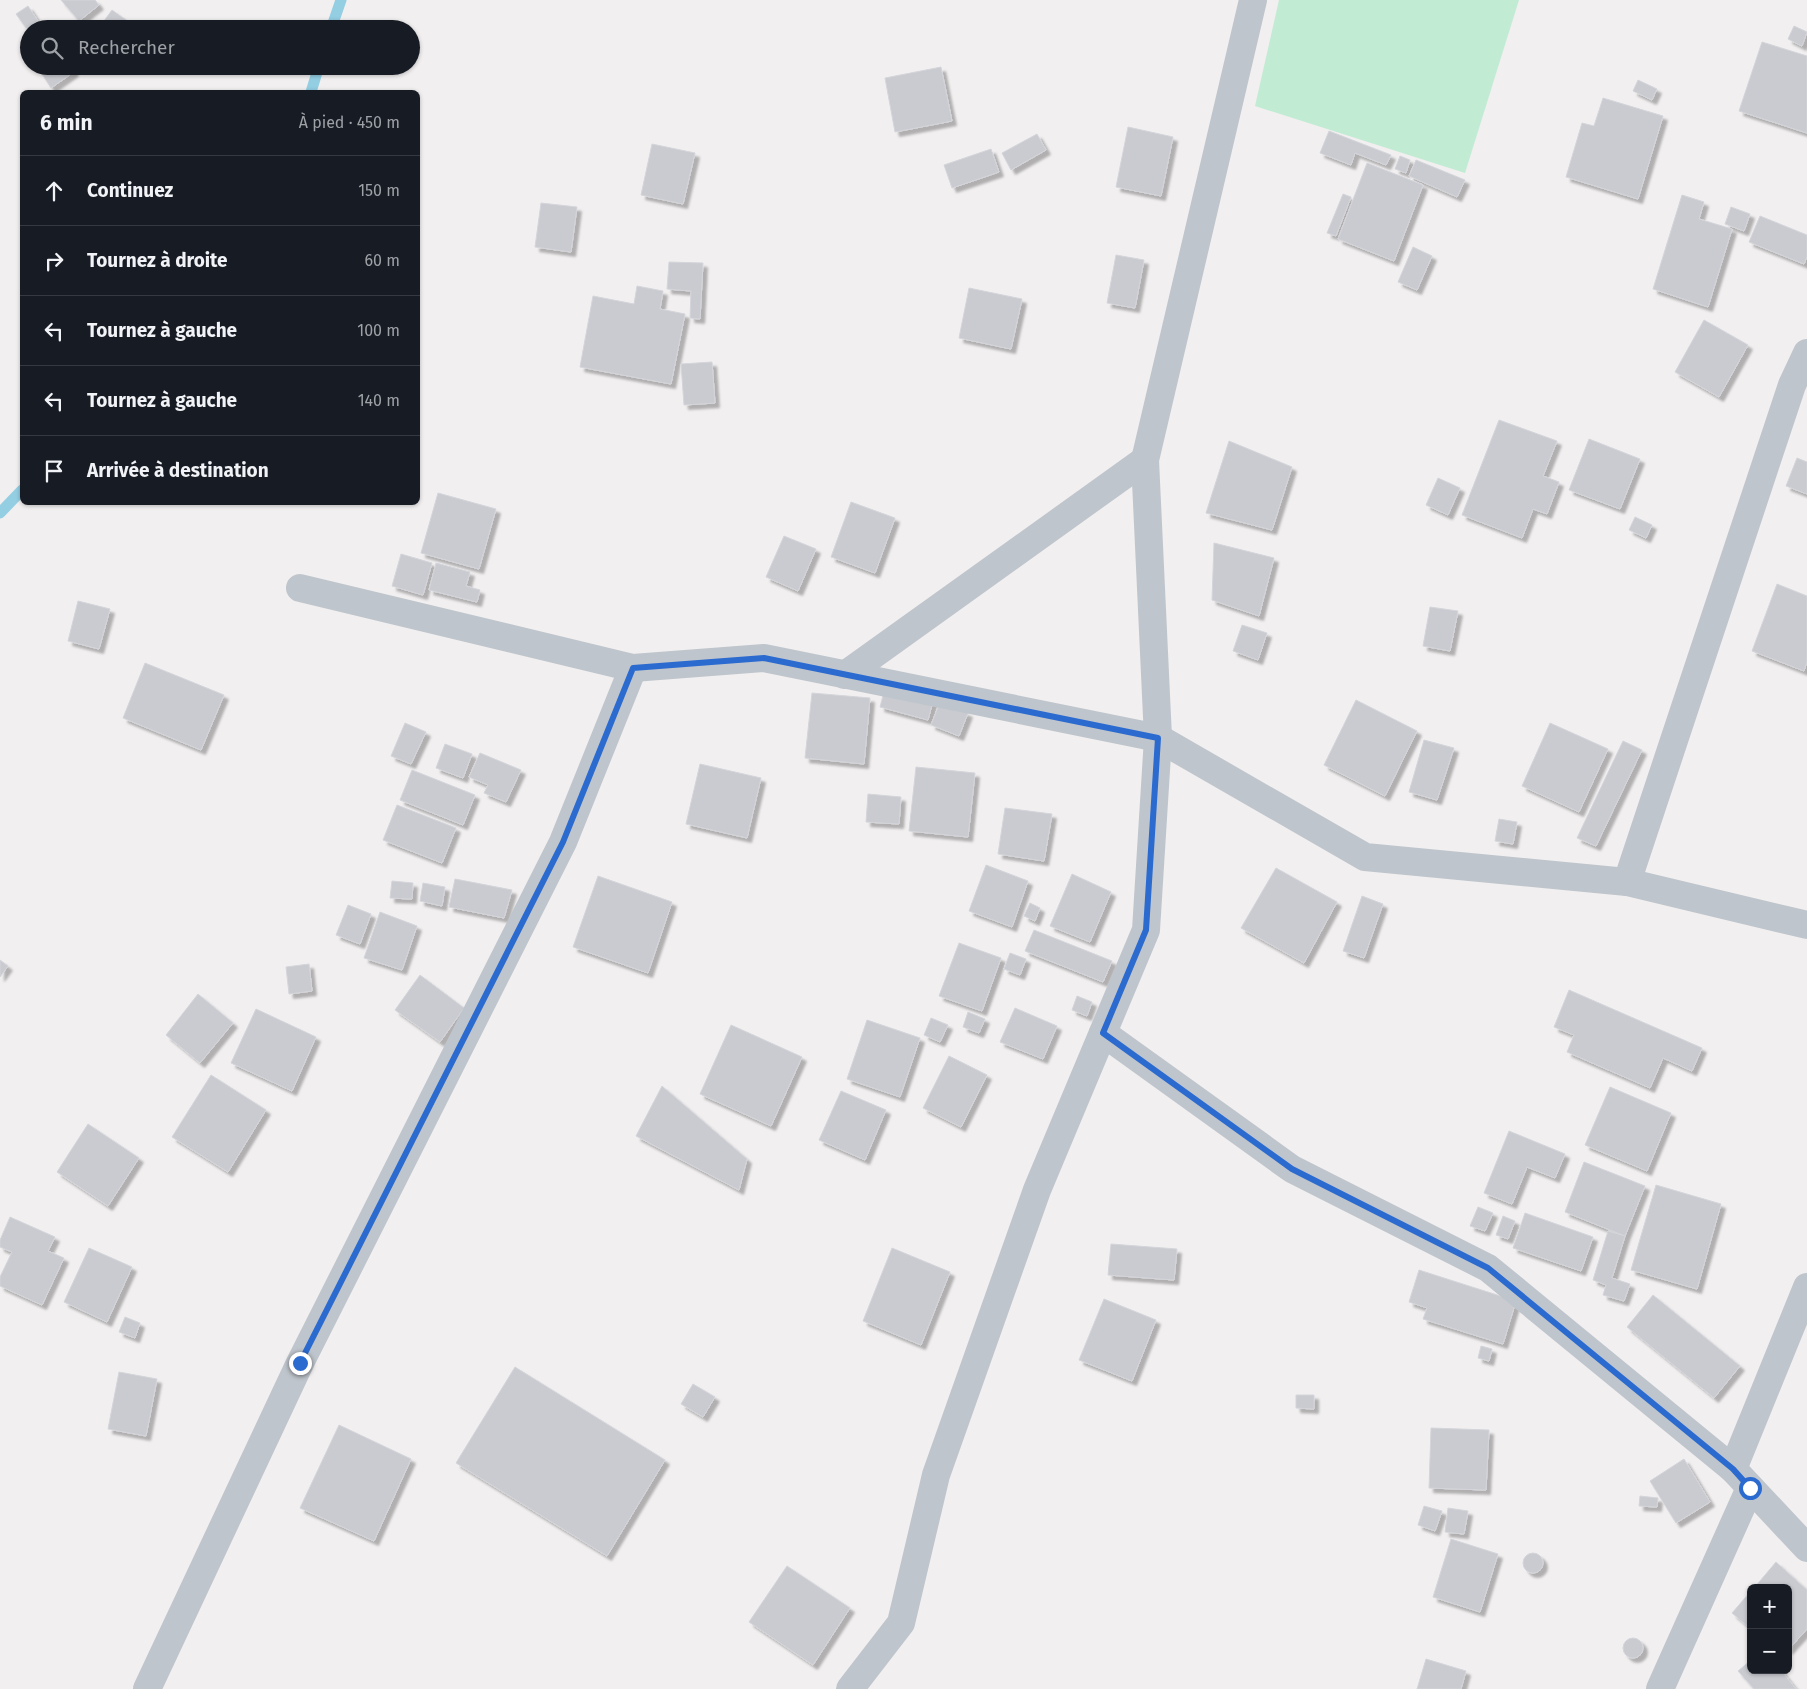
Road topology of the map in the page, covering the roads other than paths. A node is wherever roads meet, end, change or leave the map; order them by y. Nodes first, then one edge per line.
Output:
1 (1253, 0) edge
2 (1807, 353) edge
3 (1145, 460) junction
4 (300, 588) dead end
5 (633, 668) junction
6 (845, 675) junction
7 (1158, 738) junction
8 (1627, 882) junction
9 (1807, 925) edge
10 (1103, 1033) junction
11 (1807, 1287) edge
12 (1741, 1479) junction
13 (1807, 1548) edge
14 (147, 1689) edge
15 (850, 1689) edge
16 (1660, 1689) edge

1 - 3 street
2 - 8 street
3 - 6 street
3 - 7 street
4 - 5 street
5 - 6 street
5 - 14 street
6 - 7 street
7 - 8 street
7 - 10 street
8 - 9 street
10 - 12 street
10 - 15 street
11 - 12 street
12 - 13 street
12 - 16 street

